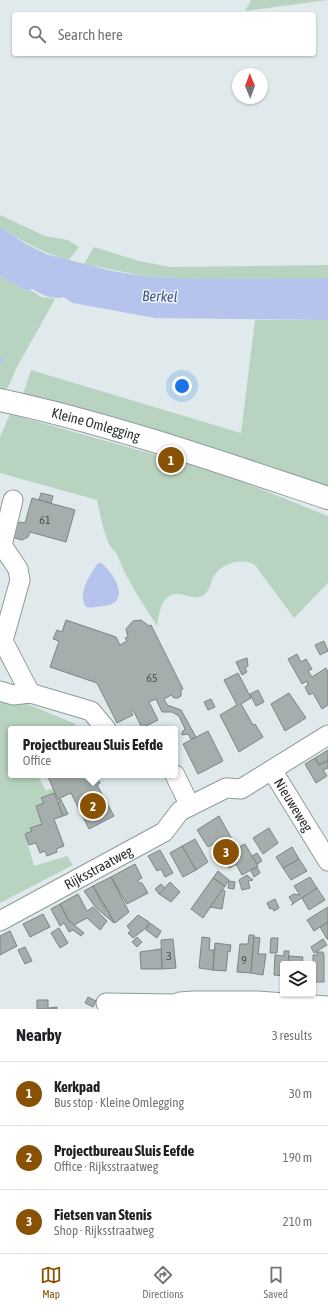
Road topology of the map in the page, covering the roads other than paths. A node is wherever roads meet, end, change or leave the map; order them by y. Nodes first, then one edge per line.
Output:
1 (0, 400) edge
2 (328, 498) edge
3 (13, 500) dead end
4 (1, 646) edge
5 (0, 691) edge
6 (30, 693) junction
7 (104, 726) edge
8 (328, 735) edge
9 (272, 770) junction
10 (176, 778) edge
11 (190, 806) junction
12 (328, 861) edge
13 (0, 921) edge
14 (106, 1003) dead end
15 (169, 1006) edge
16 (328, 1006) edge

1 - 2 main road, Kleine Omlegging
3 - 4 street
4 - 6 street
5 - 6 street
6 - 7 street
8 - 9 street, Rijksstraatweg
9 - 11 street, Rijksstraatweg
9 - 12 street, Nieuweweg
10 - 11 street
11 - 13 street, Rijksstraatweg
14 - 15 street
15 - 16 street

